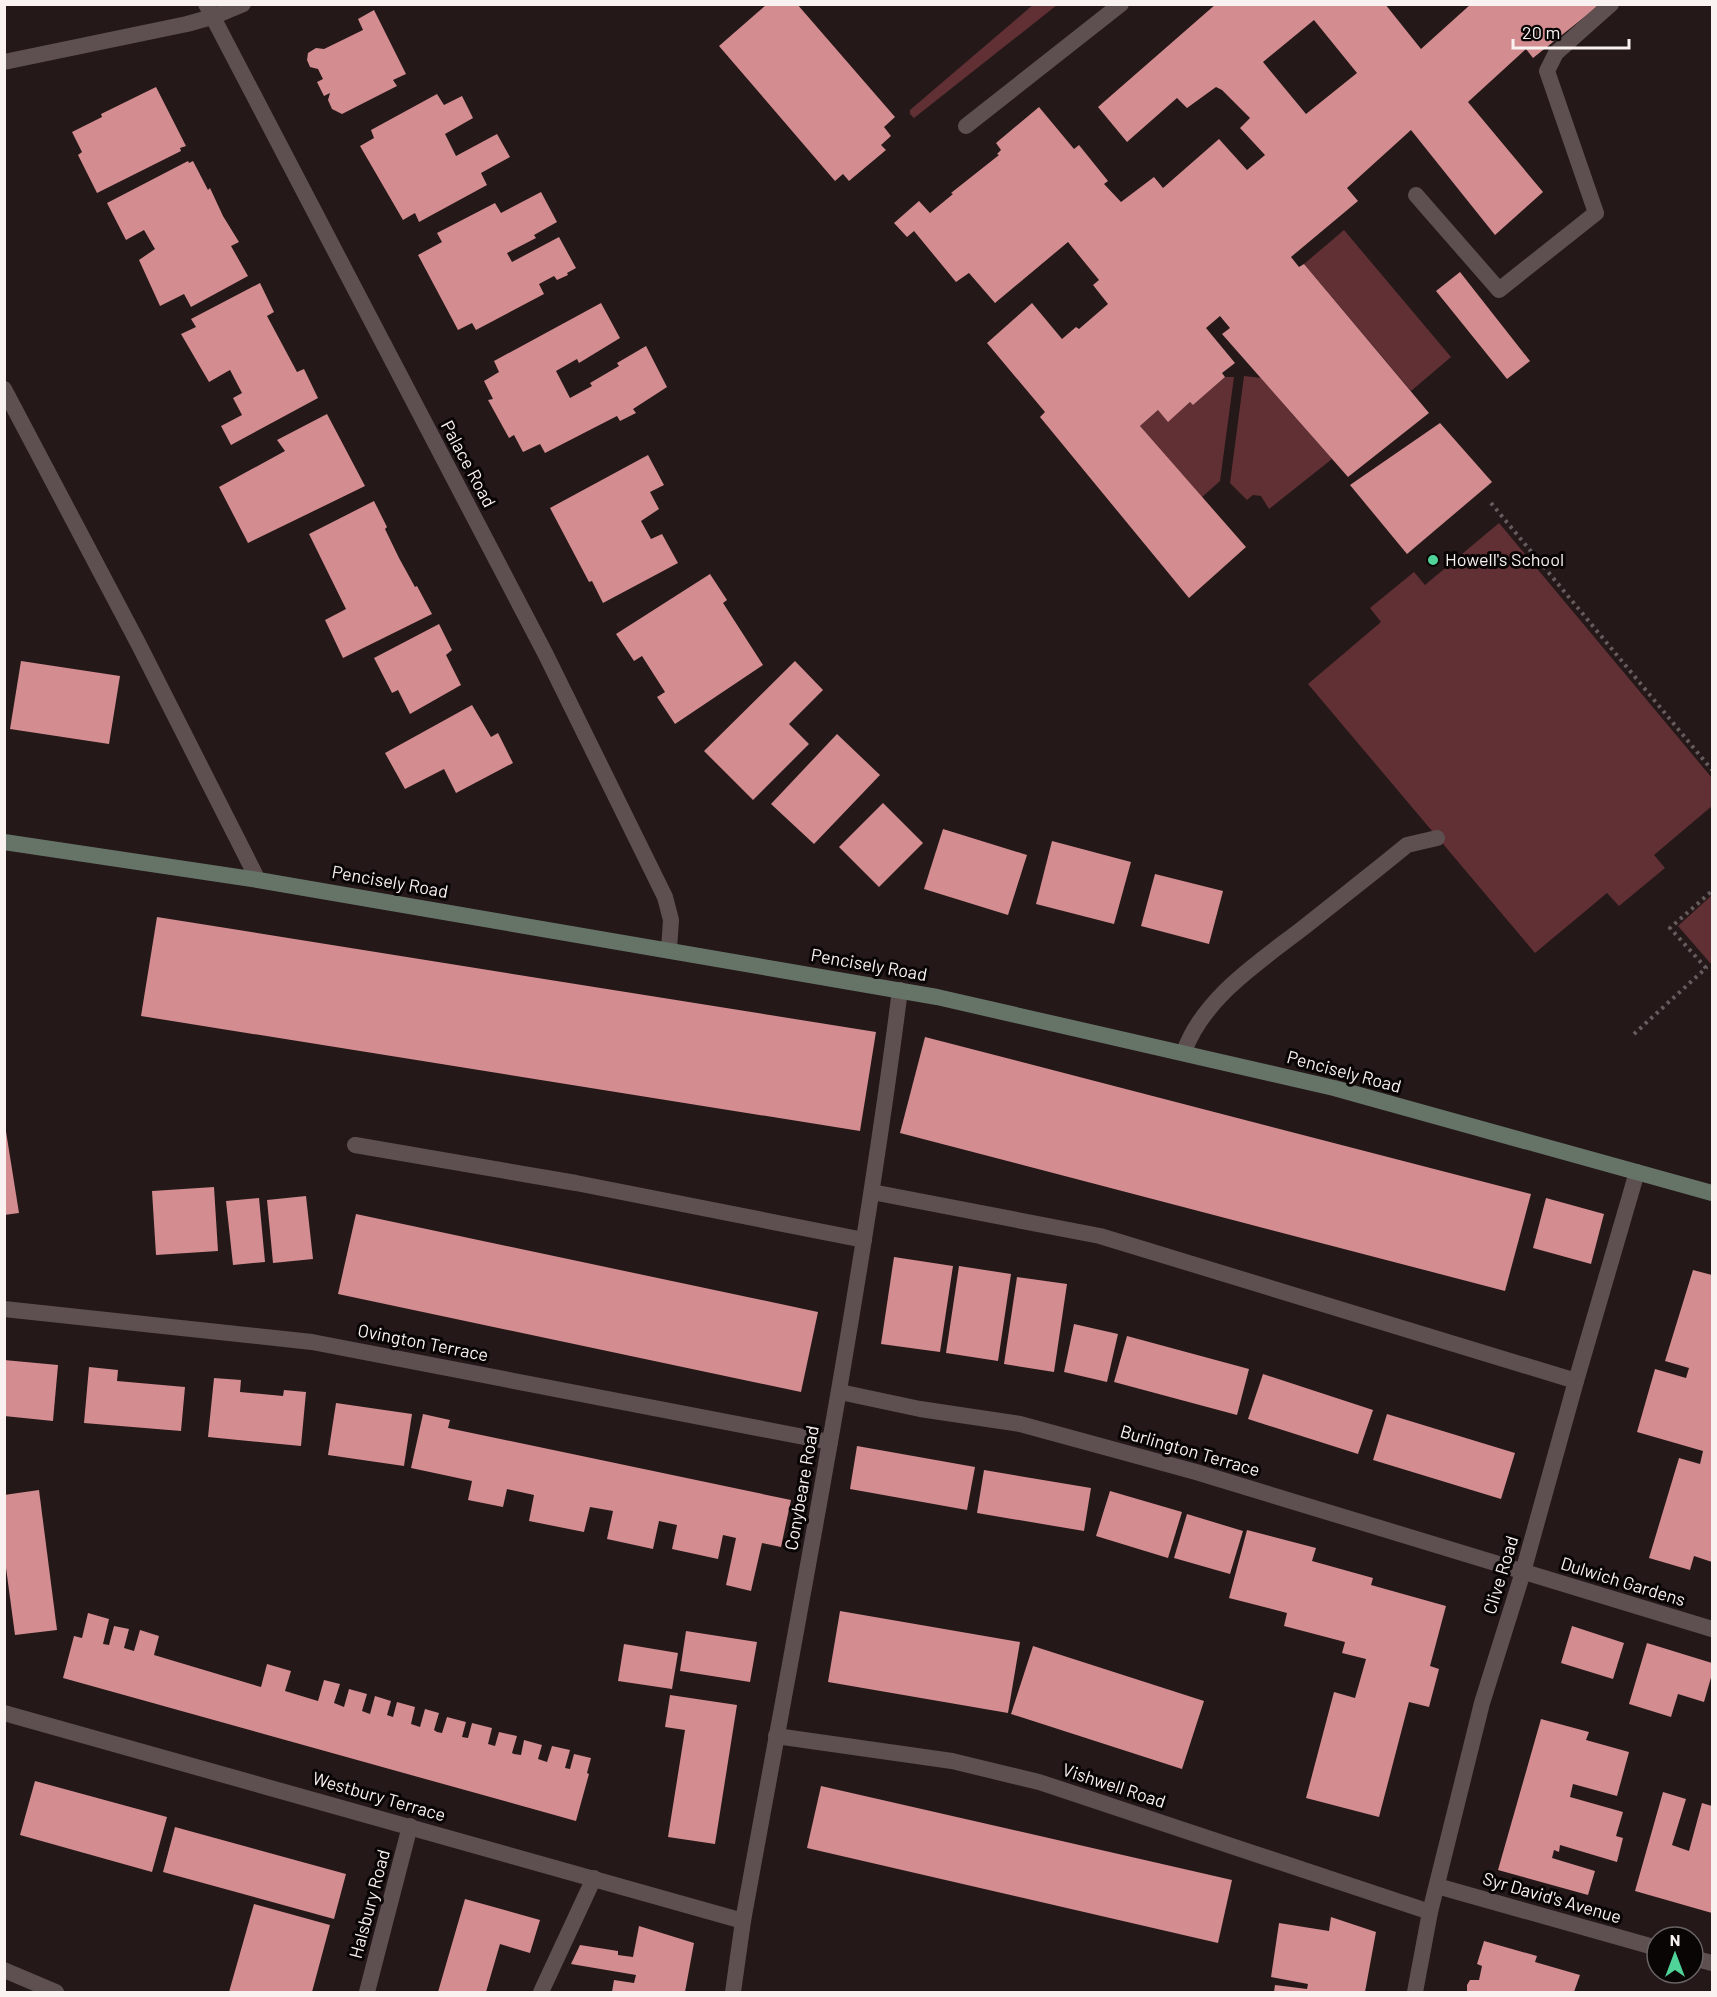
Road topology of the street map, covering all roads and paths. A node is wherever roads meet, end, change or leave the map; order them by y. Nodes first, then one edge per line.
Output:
1 (243, 4) edge
2 (1121, 4) edge
3 (1611, 4) edge
4 (212, 9) edge
5 (4, 62) edge
6 (966, 126) dead end
7 (1416, 195) dead end
8 (4, 389) edge
9 (1491, 503) dead end
10 (1713, 770) edge
11 (1437, 838) dead end
12 (4, 842) edge
13 (258, 880) junction
14 (1713, 891) edge
15 (669, 949) junction
16 (900, 990) junction
17 (1634, 1034) dead end
18 (1184, 1052) junction
19 (355, 1145) dead end
20 (1637, 1172) junction
21 (872, 1192) junction
22 (1713, 1193) edge
23 (864, 1240) junction
24 (4, 1309) edge
25 (1576, 1381) junction
26 (840, 1392) junction
27 (830, 1442) junction
28 (1523, 1572) junction
29 (1713, 1629) edge
30 (4, 1713) edge
31 (776, 1736) junction
32 (410, 1826) junction
33 (594, 1878) junction
34 (1437, 1886) junction
35 (1430, 1912) junction
36 (743, 1921) junction
37 (1645, 1945) edge
38 (4, 1970) edge
39 (56, 1992) edge
40 (367, 1992) edge
41 (541, 1992) edge
42 (734, 1992) edge
43 (1415, 1992) edge

1 - 4 street
2 - 6 street
3 - 7 street
4 - 5 street
4 - 15 street, Palace Road
8 - 13 street
9 - 10 path
11 - 18 street
12 - 13 main road, Pencisely Road
13 - 15 main road, Pencisely Road
14 - 17 path
15 - 16 main road, Pencisely Road
16 - 18 main road, Pencisely Road
16 - 21 street, Conybeare Road
18 - 20 main road, Pencisely Road
19 - 23 street
20 - 22 main road, Pencisely Road
20 - 25 street, Clive Road
21 - 23 street, Conybeare Road
21 - 25 street
23 - 26 street, Conybeare Road
24 - 27 street, Ovington Terrace
25 - 28 street, Clive Road
26 - 27 street, Conybeare Road
26 - 28 street, Burlington Terrace
27 - 31 street, Conybeare Road
28 - 29 street, Dulwich Gardens
28 - 34 street, Clive Road
30 - 32 street, Westbury Terrace
31 - 35 street, Vishwell Road
31 - 36 street, Conybeare Road
32 - 33 street, Westbury Terrace
32 - 40 street, Halsbury Road
33 - 36 street, Westbury Terrace
33 - 41 street
34 - 35 street, Clive Road
34 - 37 street, Syr David's Avenue
35 - 43 street, Clive Road
36 - 42 street, Conybeare Road
38 - 39 street

